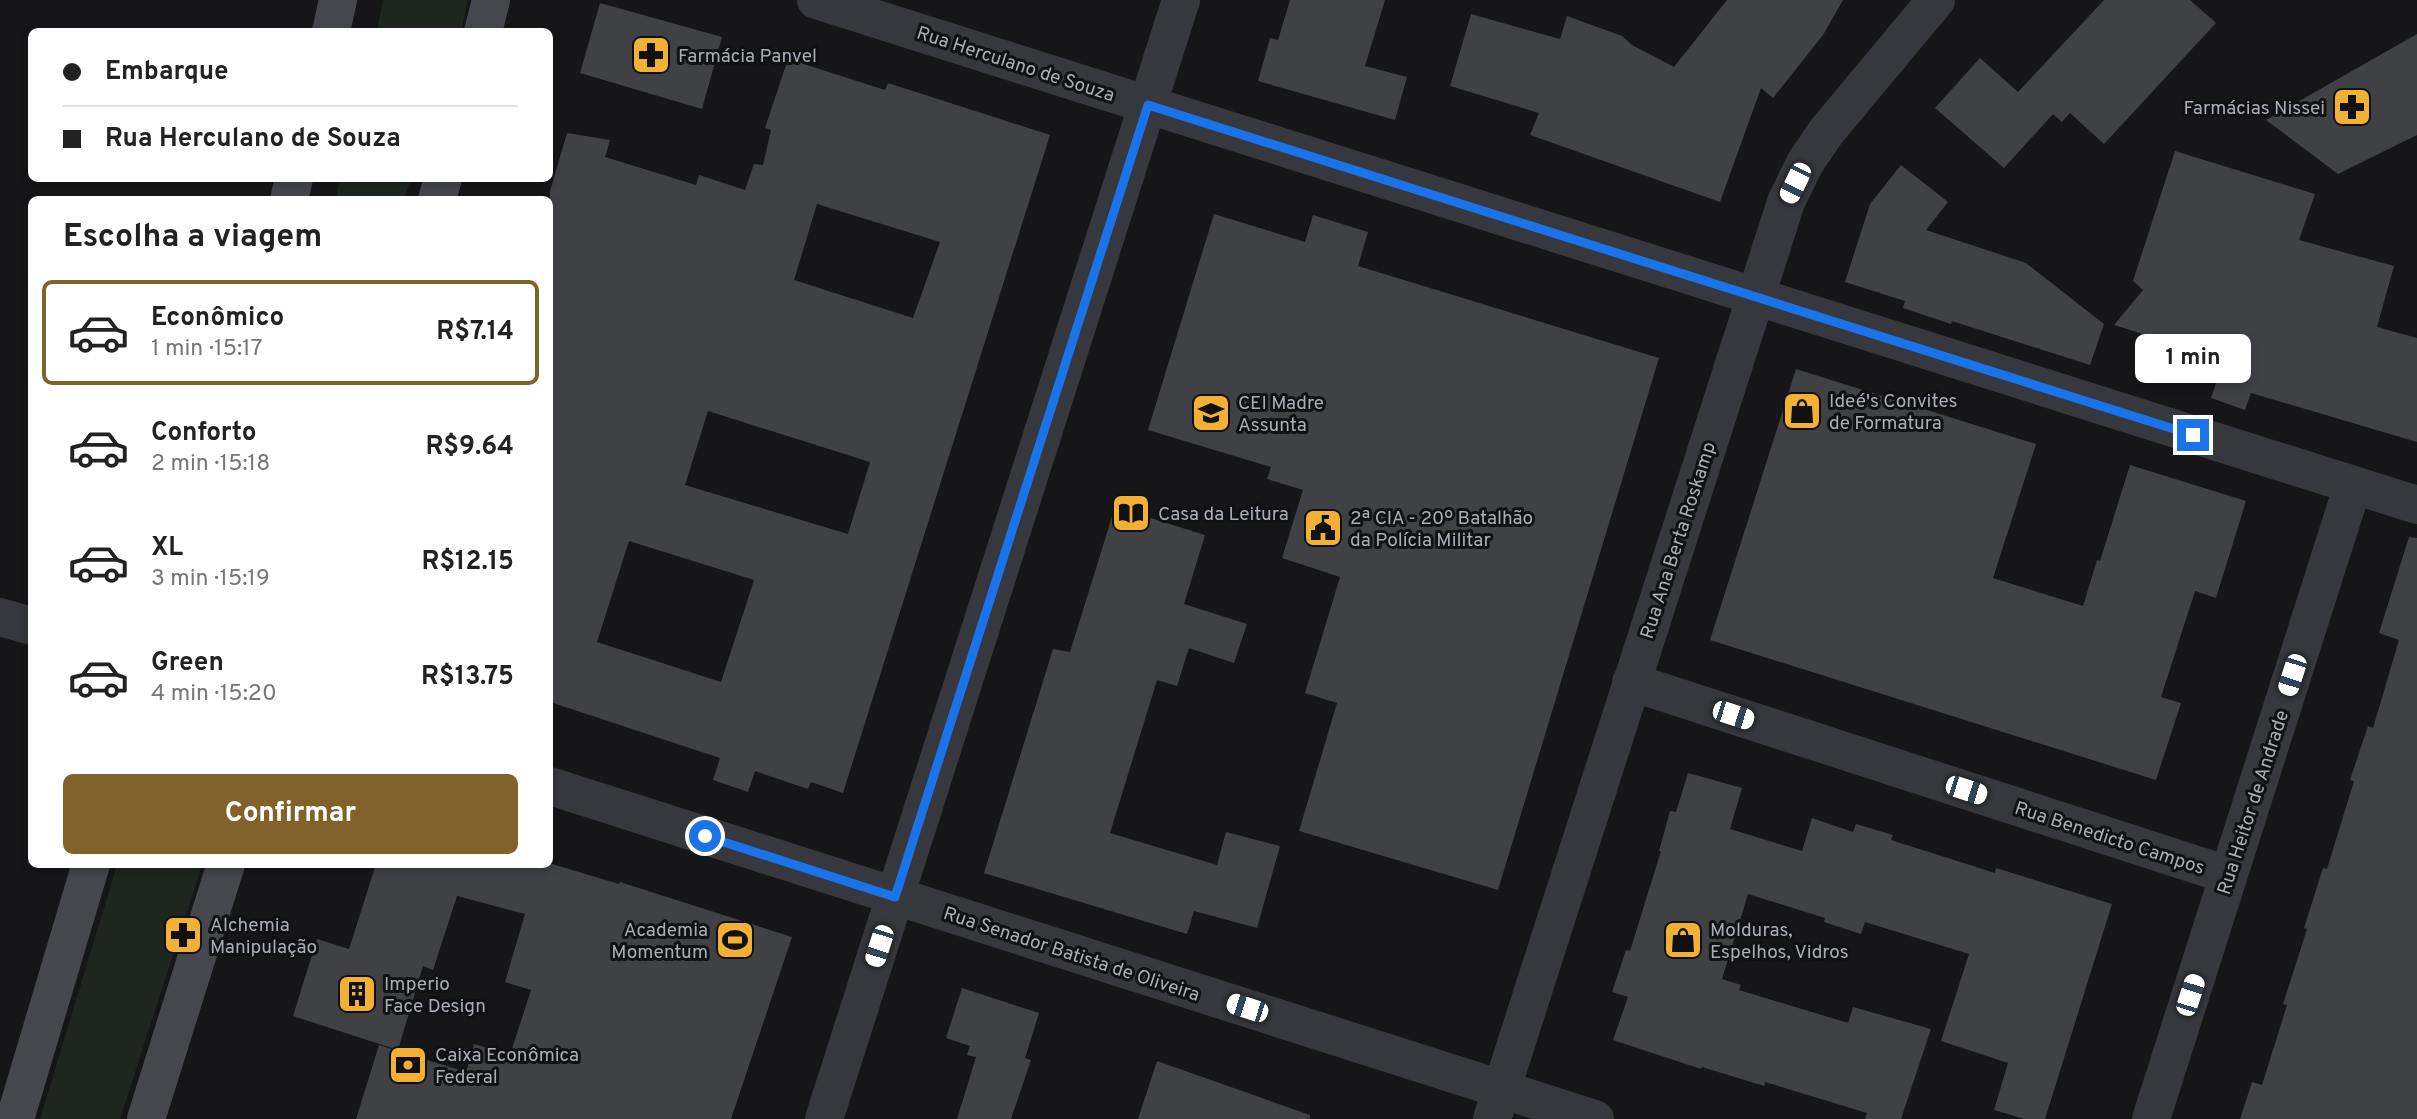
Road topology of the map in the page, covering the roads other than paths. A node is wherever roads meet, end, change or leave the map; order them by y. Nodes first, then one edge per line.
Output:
1 (338, 0) edge
2 (491, 0) edge
3 (816, 0) edge
4 (1181, 0) edge
5 (1936, 0) edge
6 (332, 28) edge
7 (484, 28) edge
8 (1148, 105) junction
9 (1755, 296) junction
10 (2353, 485) junction
11 (2417, 505) edge
12 (0, 617) edge
13 (28, 625) edge
14 (1631, 682) junction
15 (553, 787) edge
16 (90, 868) edge
17 (225, 868) edge
18 (2228, 875) junction
19 (895, 897) junction
20 (1497, 1104) edge
21 (15, 1119) edge
22 (146, 1119) edge
23 (824, 1119) edge
24 (1595, 1119) edge
25 (2151, 1119) edge

1 - 6 main road
2 - 7 main road
3 - 8 street, Rua Herculano de Souza
4 - 8 street
5 - 9 street, Rua Ana Berta Roskamp
8 - 9 street, Rua Herculano de Souza
8 - 19 street
9 - 10 street, Rua Herculano de Souza
9 - 14 street, Rua Ana Berta Roskamp
10 - 11 street, Rua Herculano de Souza
10 - 18 street, Rua Heitor de Andrade
12 - 13 street
14 - 18 street, Rua Benedicto Campos
14 - 20 street, Rua Ana Berta Roskamp
15 - 19 street, Rua Senador Batista de Oliveira
16 - 21 main road
17 - 22 main road
18 - 25 street, Rua Heitor de Andrade
19 - 20 street, Rua Senador Batista de Oliveira
19 - 23 street
20 - 24 street, Rua Senador Batista de Oliveira

